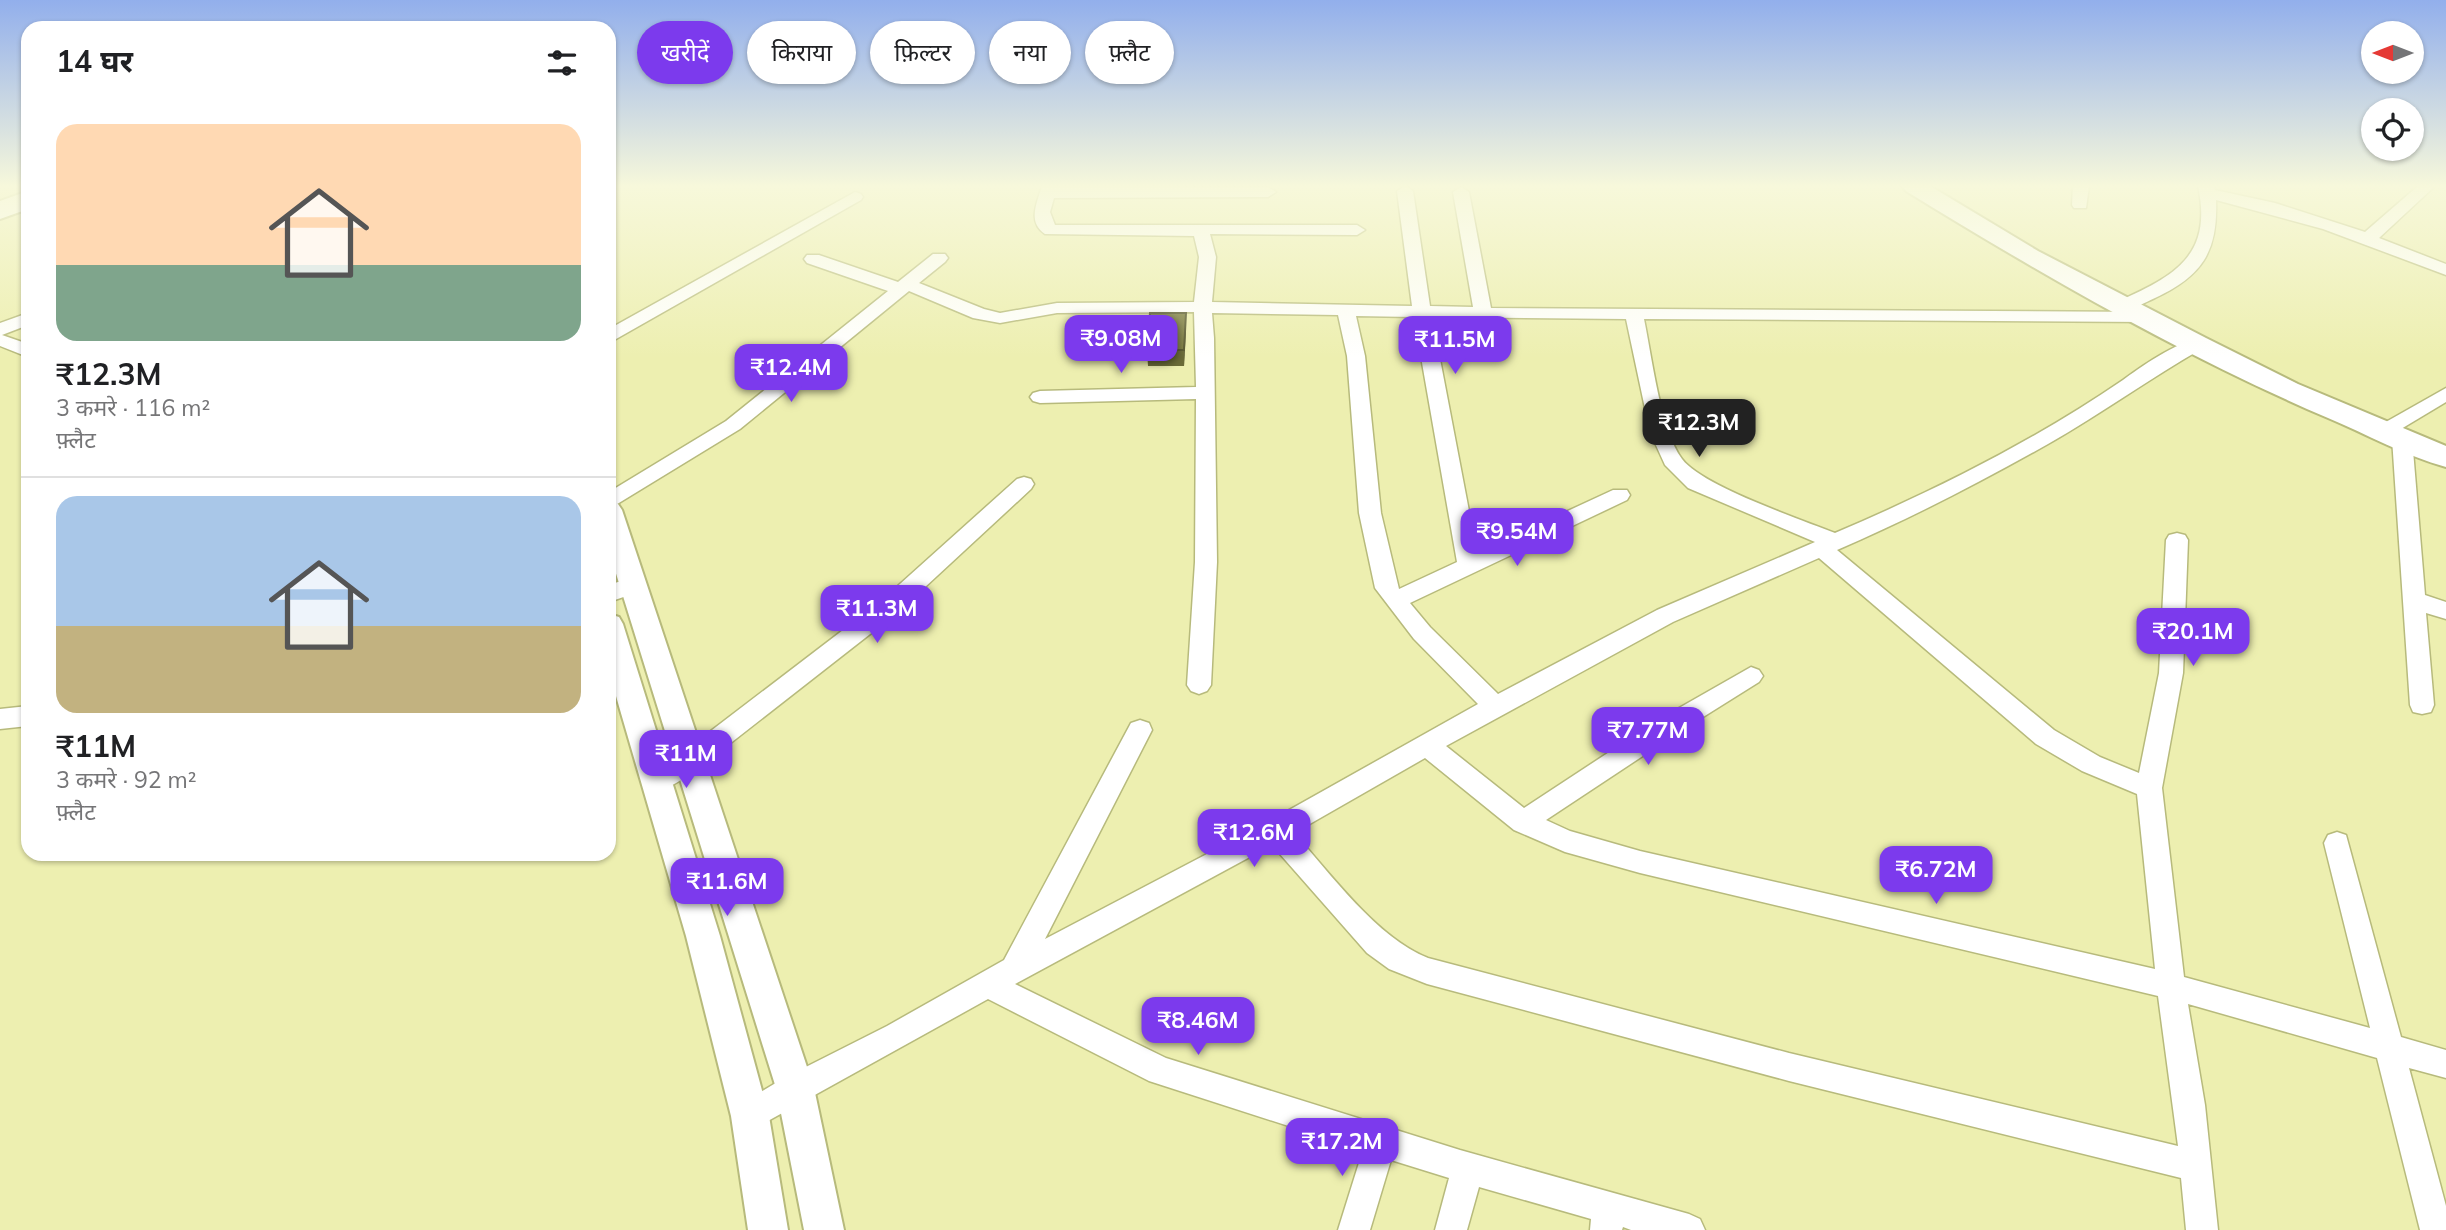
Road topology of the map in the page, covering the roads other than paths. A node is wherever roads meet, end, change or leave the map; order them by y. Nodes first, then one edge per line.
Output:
1 (773, 243) edge
2 (1206, 243) edge
3 (1412, 243) edge
4 (1470, 243) edge
5 (2009, 243) edge
6 (2206, 243) edge
7 (2382, 243) edge
8 (939, 258) dead end
9 (813, 259) dead end
10 (2446, 270) edge
11 (903, 287) junction
12 (1202, 307) junction
13 (1346, 309) junction
14 (1422, 311) junction
15 (2136, 311) junction
16 (1483, 313) junction
17 (1634, 314) junction
18 (21, 321) edge
19 (0, 330) edge
20 (616, 333) edge
21 (0, 340) edge
22 (2196, 344) junction
23 (21, 348) edge
24 (1204, 393) junction
25 (2444, 396) edge
26 (1040, 397) dead end
27 (2393, 434) junction
28 (2446, 457) edge
29 (1024, 484) dead end
30 (1620, 495) dead end
31 (616, 498) edge
32 (2177, 540) dead end
33 (1828, 545) junction
34 (616, 556) edge
35 (1469, 567) junction
36 (621, 589) edge
37 (1396, 600) junction
38 (2414, 600) junction
39 (2446, 611) edge
40 (616, 647) edge
41 (1751, 676) dead end
42 (1199, 685) dead end
43 (2422, 705) dead end
44 (1494, 706) junction
45 (21, 717) edge
46 (0, 719) edge
47 (1140, 730) dead end
48 (1427, 745) junction
49 (691, 760) junction
50 (657, 782) junction
51 (2149, 788) junction
52 (1523, 822) junction
53 (1275, 831) junction
54 (2337, 843) dead end
55 (1001, 977) junction
56 (2171, 986) junction
57 (2389, 1048) junction
58 (2446, 1064) edge
59 (795, 1088) junction
60 (750, 1116) junction
61 (1381, 1141) junction
62 (2197, 1166) junction
63 (1468, 1168) junction
64 (1608, 1219) edge
65 (768, 1230) edge
66 (824, 1230) edge
67 (1354, 1230) edge
68 (1451, 1230) edge
69 (1689, 1230) edge
70 (2202, 1230) edge
71 (2436, 1230) edge

1 - 20 street
2 - 12 street
3 - 14 street
4 - 16 street
5 - 15 main road
6 - 15 street
7 - 10 street
8 - 11 street
9 - 11 street
11 - 12 street
11 - 31 street
12 - 13 street
12 - 24 street
13 - 14 street
13 - 37 street
14 - 16 street
14 - 35 street
15 - 17 street
15 - 22 main road
16 - 17 street
17 - 33 street
18 - 19 street
21 - 23 street
22 - 27 main road
22 - 33 street
24 - 26 street
24 - 42 street
25 - 27 street
27 - 28 main road
27 - 38 street
29 - 49 street
30 - 35 street
32 - 51 street
33 - 44 street
33 - 51 street
34 - 36 street
35 - 37 street
36 - 49 street
37 - 44 street
38 - 39 street
38 - 43 street
40 - 50 street
41 - 52 street
44 - 48 street
45 - 46 street
47 - 55 street
48 - 52 street
48 - 53 street
49 - 50 street
49 - 59 street
50 - 60 street
51 - 56 street
52 - 56 street
53 - 55 street
53 - 62 street
54 - 57 street
55 - 59 street
55 - 61 street
56 - 57 street
56 - 62 street
57 - 58 street
57 - 71 street
59 - 60 street
59 - 66 street
60 - 65 street
61 - 63 street
61 - 67 street
62 - 70 street
63 - 64 street
63 - 68 street
64 - 69 street

